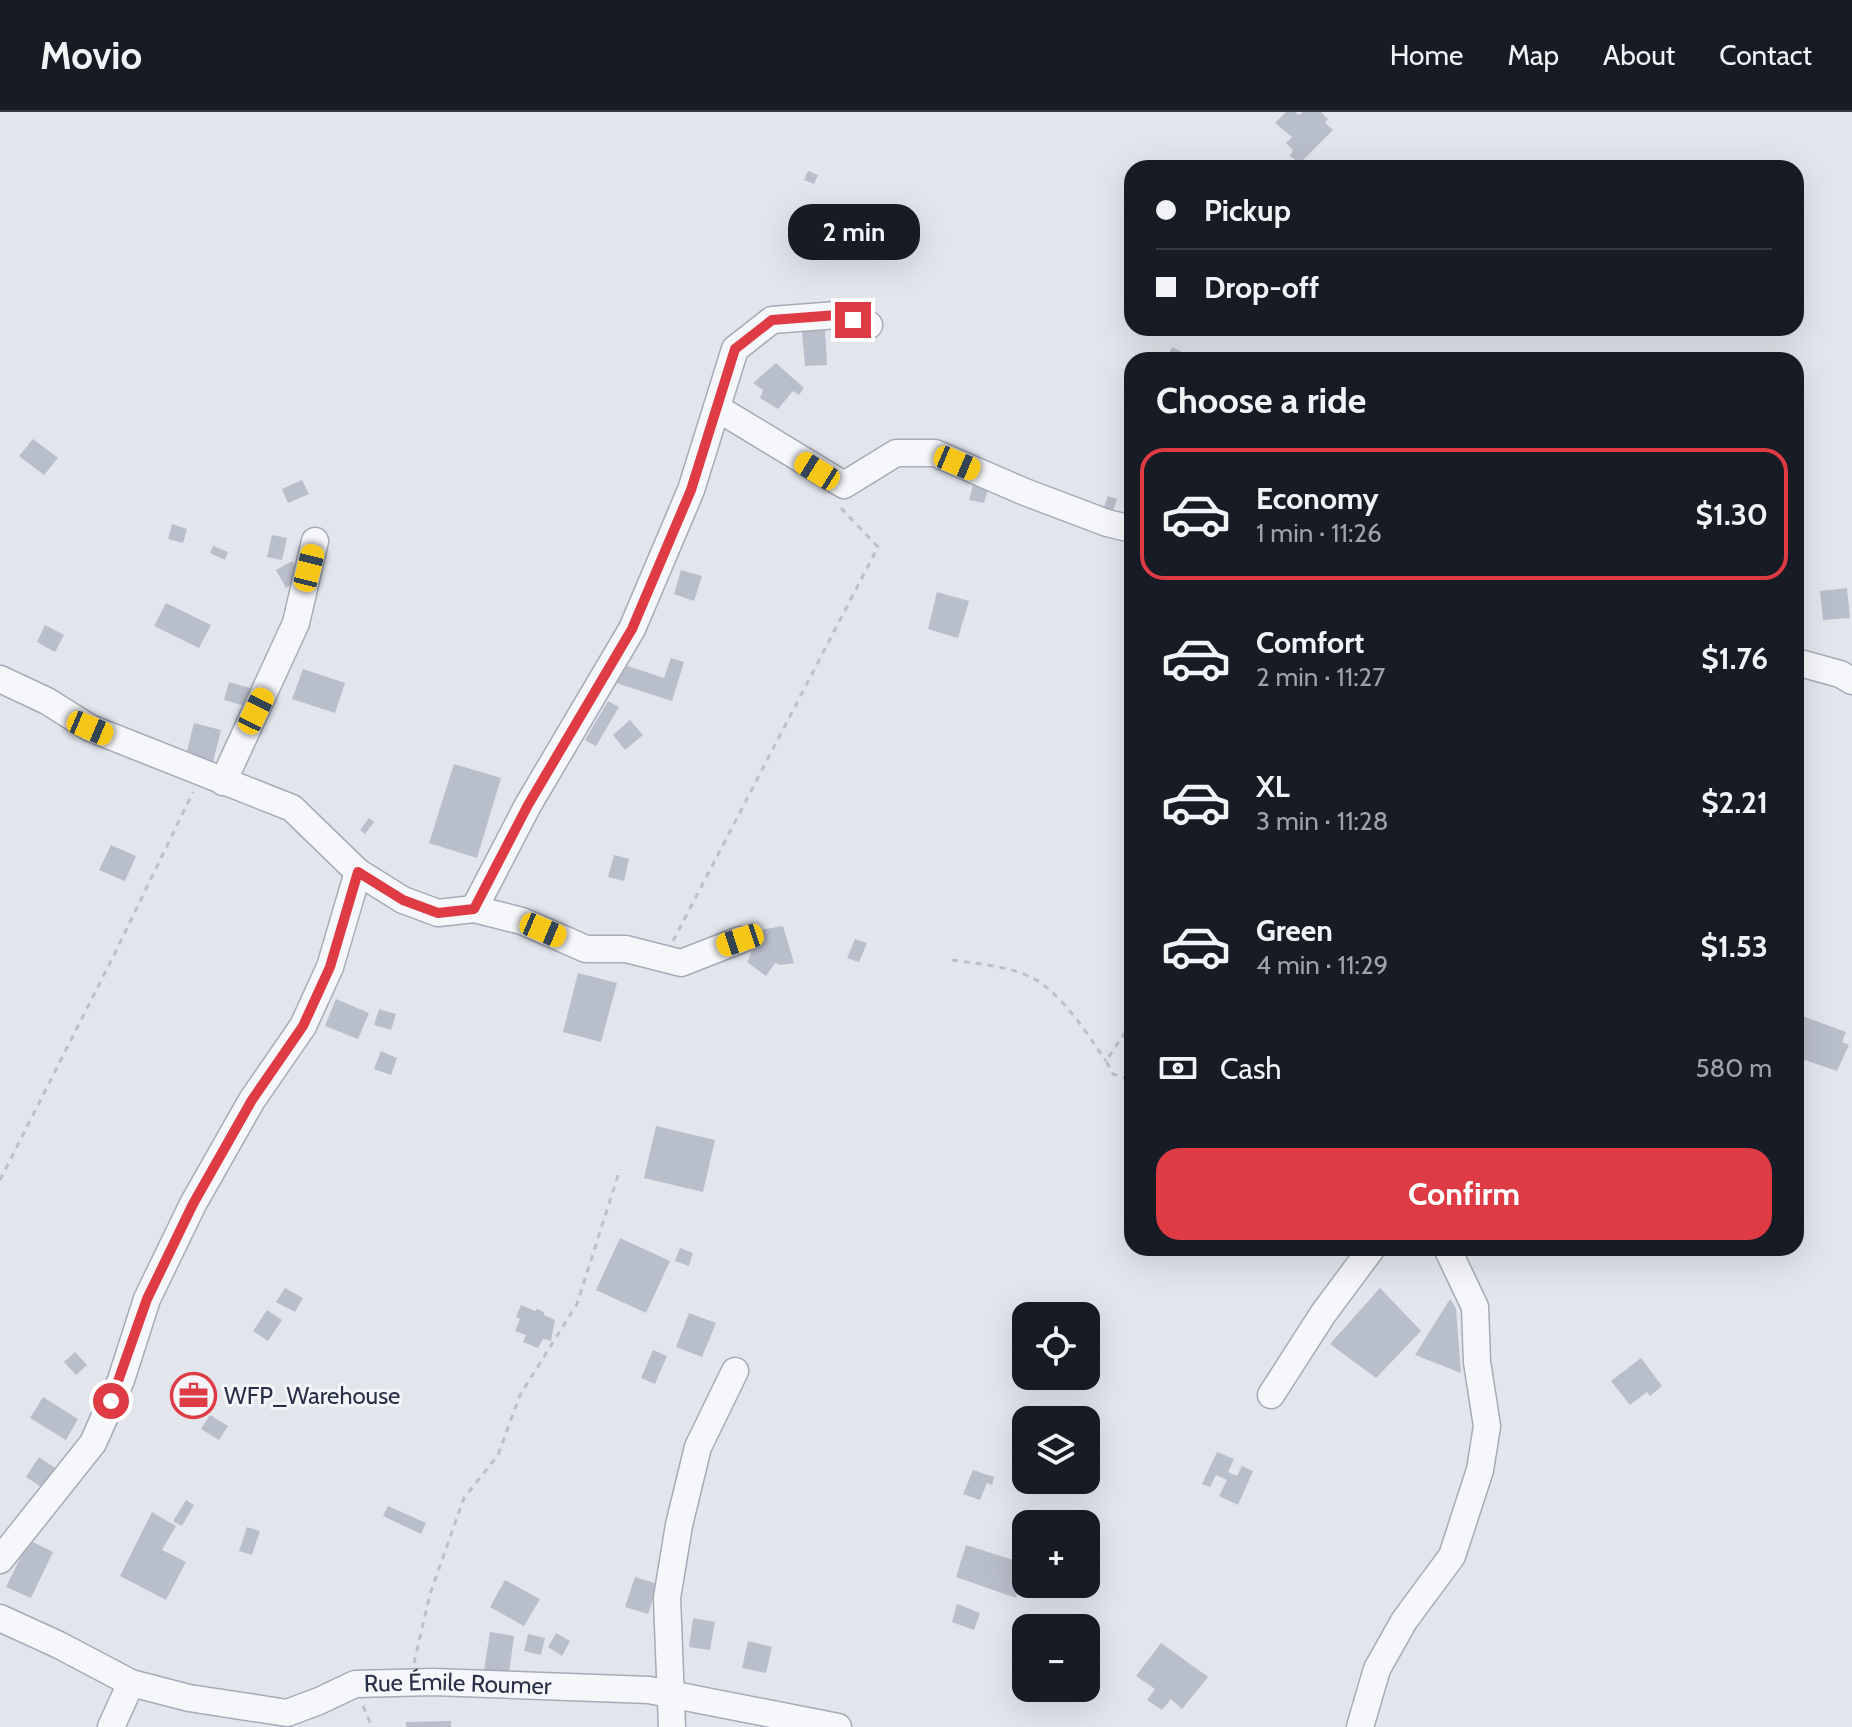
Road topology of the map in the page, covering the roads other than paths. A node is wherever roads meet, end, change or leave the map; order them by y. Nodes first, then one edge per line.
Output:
1 (869, 325) dead end
2 (717, 408) junction
3 (1124, 527) edge
4 (315, 541) dead end
5 (1804, 664) edge
6 (0, 679) edge
7 (1852, 681) edge
8 (212, 778) junction
9 (358, 872) junction
10 (474, 909) junction
11 (740, 940) dead end
12 (1366, 1256) edge
13 (1451, 1256) edge
14 (735, 1371) dead end
15 (1271, 1395) dead end
16 (0, 1560) edge
17 (0, 1618) edge
18 (131, 1683) junction
19 (673, 1694) junction
20 (111, 1727) edge
21 (672, 1727) edge
22 (838, 1727) edge
23 (1360, 1727) edge

1 - 2 street
2 - 3 street
2 - 10 street
4 - 8 street
5 - 7 street
6 - 8 street
8 - 9 street
9 - 10 street
9 - 16 street
10 - 11 street
12 - 15 street
13 - 23 street
14 - 19 street
17 - 18 street, Rue Émile Roumer
18 - 19 street, Rue Émile Roumer
18 - 20 street
19 - 21 street
19 - 22 street, Rue Émile Roumer

